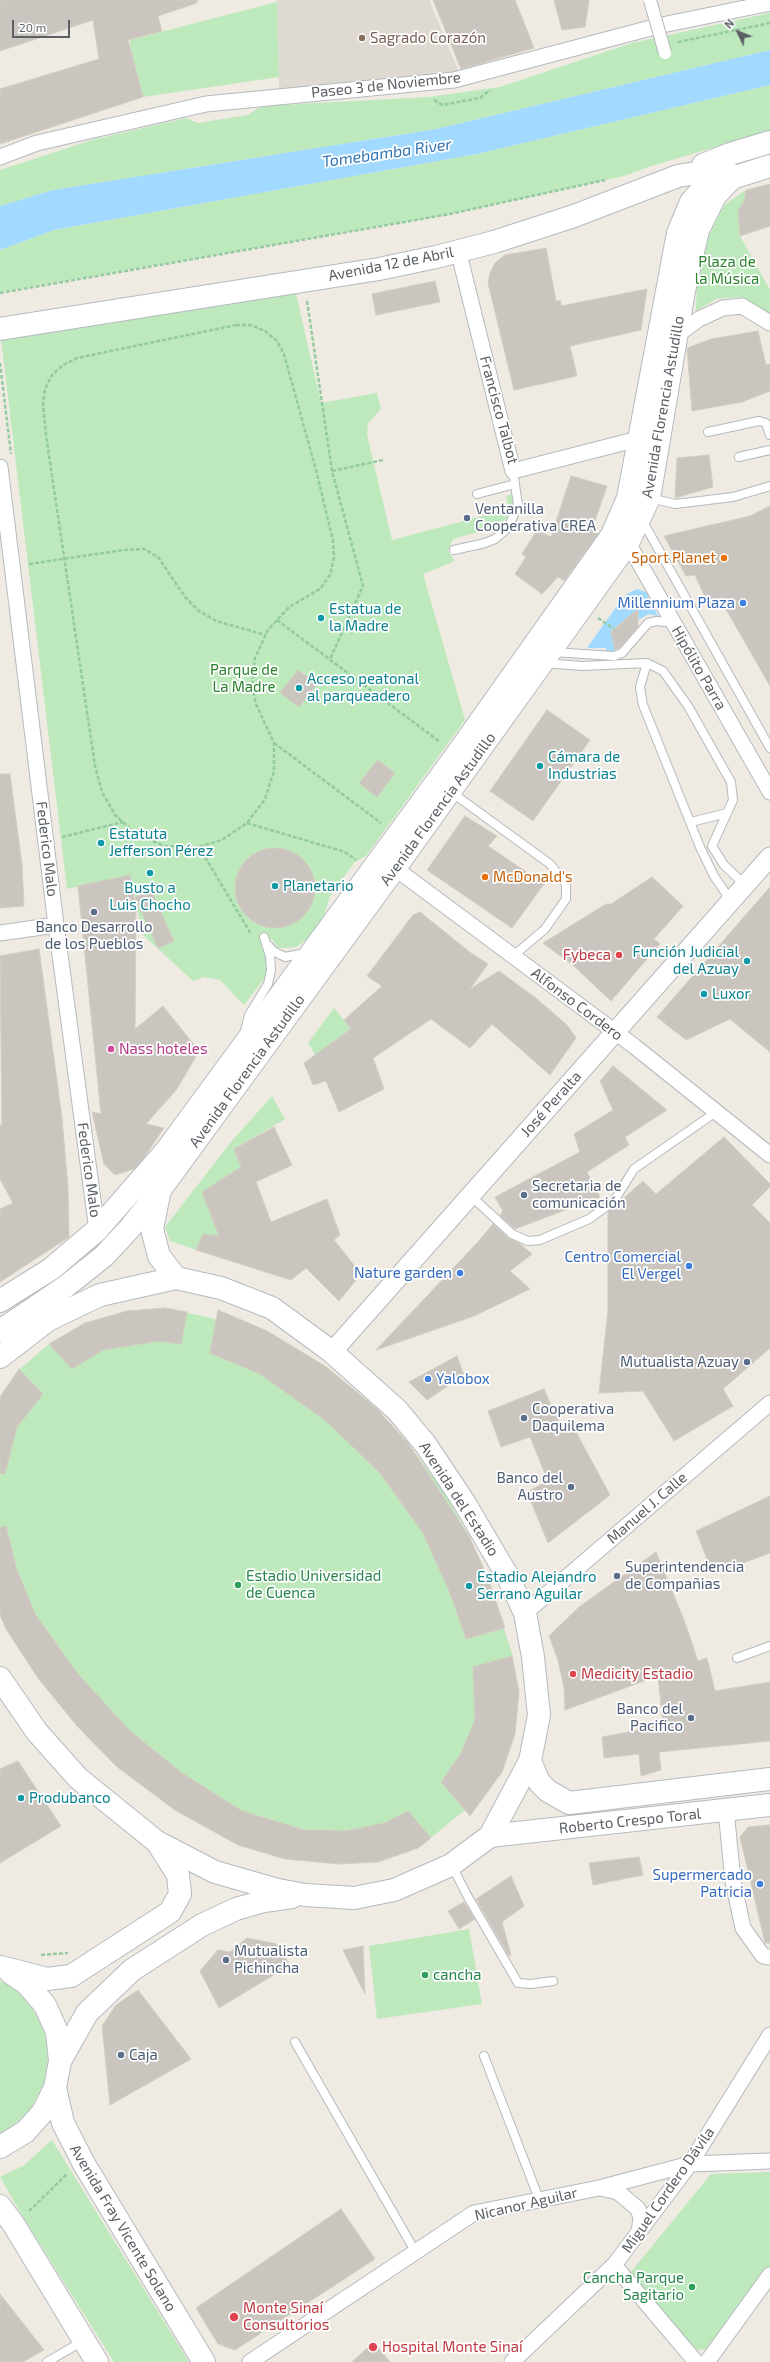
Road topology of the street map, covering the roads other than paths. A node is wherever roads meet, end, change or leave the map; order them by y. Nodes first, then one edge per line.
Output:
1 (650, 0) edge
2 (770, 4) edge
3 (665, 53) dead end
4 (770, 142) edge
5 (770, 153) edge
6 (0, 157) edge
7 (770, 166) edge
8 (719, 170) junction
9 (678, 176) junction
10 (458, 250) junction
11 (770, 323) edge
12 (0, 329) edge
13 (677, 335) junction
14 (708, 432) dead end
15 (770, 435) edge
16 (638, 439) junction
17 (770, 450) edge
18 (739, 457) dead end
19 (0, 467) edge
20 (514, 477) junction
21 (770, 486) edge
22 (477, 494) dead end
23 (645, 508) junction
24 (628, 543) junction
25 (454, 550) dead end
26 (673, 623) junction
27 (547, 657) junction
28 (647, 663) junction
29 (770, 748) edge
30 (450, 792) junction
31 (770, 792) edge
32 (727, 813) junction
33 (691, 822) junction
34 (770, 857) edge
35 (388, 863) junction
36 (745, 885) junction
37 (731, 901) junction
38 (56, 925) junction
39 (0, 933) edge
40 (314, 949) junction
41 (513, 956) junction
42 (615, 1032) junction
43 (248, 1041) junction
44 (716, 1112) junction
45 (770, 1155) edge
46 (160, 1190) junction
47 (470, 1195) junction
48 (97, 1230) junction
49 (176, 1278) junction
50 (34, 1279) junction
51 (0, 1300) edge
52 (31, 1309) junction
53 (0, 1331) edge
54 (30, 1332) junction
55 (332, 1352) junction
56 (0, 1357) edge
57 (770, 1403) edge
58 (525, 1613) junction
59 (770, 1646) edge
60 (737, 1658) dead end
61 (0, 1678) edge
62 (530, 1761) junction
63 (770, 1779) edge
64 (770, 1805) edge
65 (726, 1810) junction
66 (490, 1836) junction
67 (157, 1842) junction
68 (451, 1865) junction
69 (305, 1895) junction
70 (770, 1957) edge
71 (0, 1967) edge
72 (553, 1981) dead end
73 (770, 2036) edge
74 (295, 2042) dead end
75 (484, 2056) dead end
76 (60, 2061) junction
77 (55, 2088) junction
78 (0, 2147) edge
79 (770, 2161) edge
80 (690, 2164) junction
81 (600, 2188) junction
82 (539, 2199) junction
83 (0, 2206) edge
84 (639, 2233) junction
85 (415, 2251) junction
86 (614, 2265) junction
87 (770, 2276) edge
88 (84, 2340) junction
89 (47, 2362) edge
90 (97, 2362) edge
91 (204, 2362) edge
92 (250, 2362) edge
93 (512, 2362) edge
94 (696, 2362) edge
95 (706, 2362) edge

1 - 3 street, bridge
2 - 6 street, Paseo 3 de Noviembre
4 - 9 main road
5 - 8 main road, Avenida 12 de Abril
7 - 13 main road, Avenida Florencia Astudillo
8 - 9 main road, Avenida 12 de Abril
8 - 16 main road, Avenida Florencia Astudillo
9 - 10 main road, Avenida 12 de Abril
10 - 12 main road, Avenida 12 de Abril
10 - 20 street, Francisco Talbot
11 - 13 street
13 - 23 main road, Avenida Florencia Astudillo
14 - 15 lane
16 - 20 street, Francisco Talbot
16 - 35 main road, Avenida Florencia Astudillo
17 - 18 lane
19 - 38 street, Federico Malo
20 - 22 lane
20 - 25 lane
21 - 23 lane
23 - 24 main road, Avenida Florencia Astudillo
23 - 29 lane, Hipólito Parra
24 - 26 street, Hipólito Parra
24 - 27 main road, Avenida Florencia Astudillo
26 - 27 lane
26 - 31 street, Hipólito Parra
27 - 28 lane
27 - 30 main road, Avenida Florencia Astudillo
28 - 32 lane
28 - 33 lane
30 - 35 main road, Avenida Florencia Astudillo
30 - 41 lane
32 - 33 lane
32 - 36 lane
33 - 37 lane
34 - 36 street, José Peralta
35 - 40 main road, Avenida Florencia Astudillo
35 - 41 street, Alfonso Cordero
35 - 46 main road, Avenida Florencia Astudillo
36 - 37 street, José Peralta
37 - 42 street, José Peralta
38 - 39 street
38 - 48 street, Federico Malo
40 - 43 main road, Avenida Florencia Astudillo
40 - 43 lane
41 - 42 street, Alfonso Cordero
42 - 44 street, Alfonso Cordero
42 - 47 street, José Peralta
43 - 48 main road, Avenida Florencia Astudillo
44 - 45 street, Alfonso Cordero
44 - 47 lane
46 - 49 main road
46 - 52 main road, Avenida Florencia Astudillo
47 - 55 street, José Peralta
48 - 50 main road, Avenida Florencia Astudillo
49 - 54 main road, Avenida del Estadio
49 - 55 main road, Avenida del Estadio
50 - 51 main road, Avenida Florencia Astudillo
50 - 52 main road
52 - 53 main road, Avenida Florencia Astudillo
52 - 54 main road
54 - 56 main road, Avenida del Estadio
55 - 58 main road, Avenida del Estadio
57 - 58 street, Manuel J. Calle
58 - 62 main road, Avenida del Estadio
59 - 60 lane
61 - 67 main road, Avenida del Estadio
62 - 63 main road, Roberto Crespo Toral
62 - 66 main road, Avenida del Estadio
64 - 65 main road, Roberto Crespo Toral
65 - 66 main road, Roberto Crespo Toral
65 - 70 street
66 - 68 main road, Avenida del Estadio
67 - 69 main road, Avenida del Estadio
67 - 71 main road, Avenida del Estadio
68 - 69 main road, Avenida del Estadio
68 - 72 lane
69 - 76 main road, Avenida del Estadio
71 - 76 main road
73 - 80 street, Miguel Cordero Dávila
74 - 85 lane
75 - 82 lane
76 - 77 main road
77 - 78 main road
77 - 91 main road, Avenida Fray Vicente Solano
79 - 80 street, Nicanor Aguilar
80 - 81 street, Nicanor Aguilar
80 - 84 street, Miguel Cordero Dávila
81 - 82 street, Nicanor Aguilar
81 - 84 street
82 - 85 street, Nicanor Aguilar
83 - 88 main road
84 - 86 street, Miguel Cordero Dávila
85 - 92 street, Nicanor Aguilar
86 - 93 street, Miguel Cordero Dávila
86 - 94 street
87 - 95 street
88 - 89 lane
88 - 90 main road

